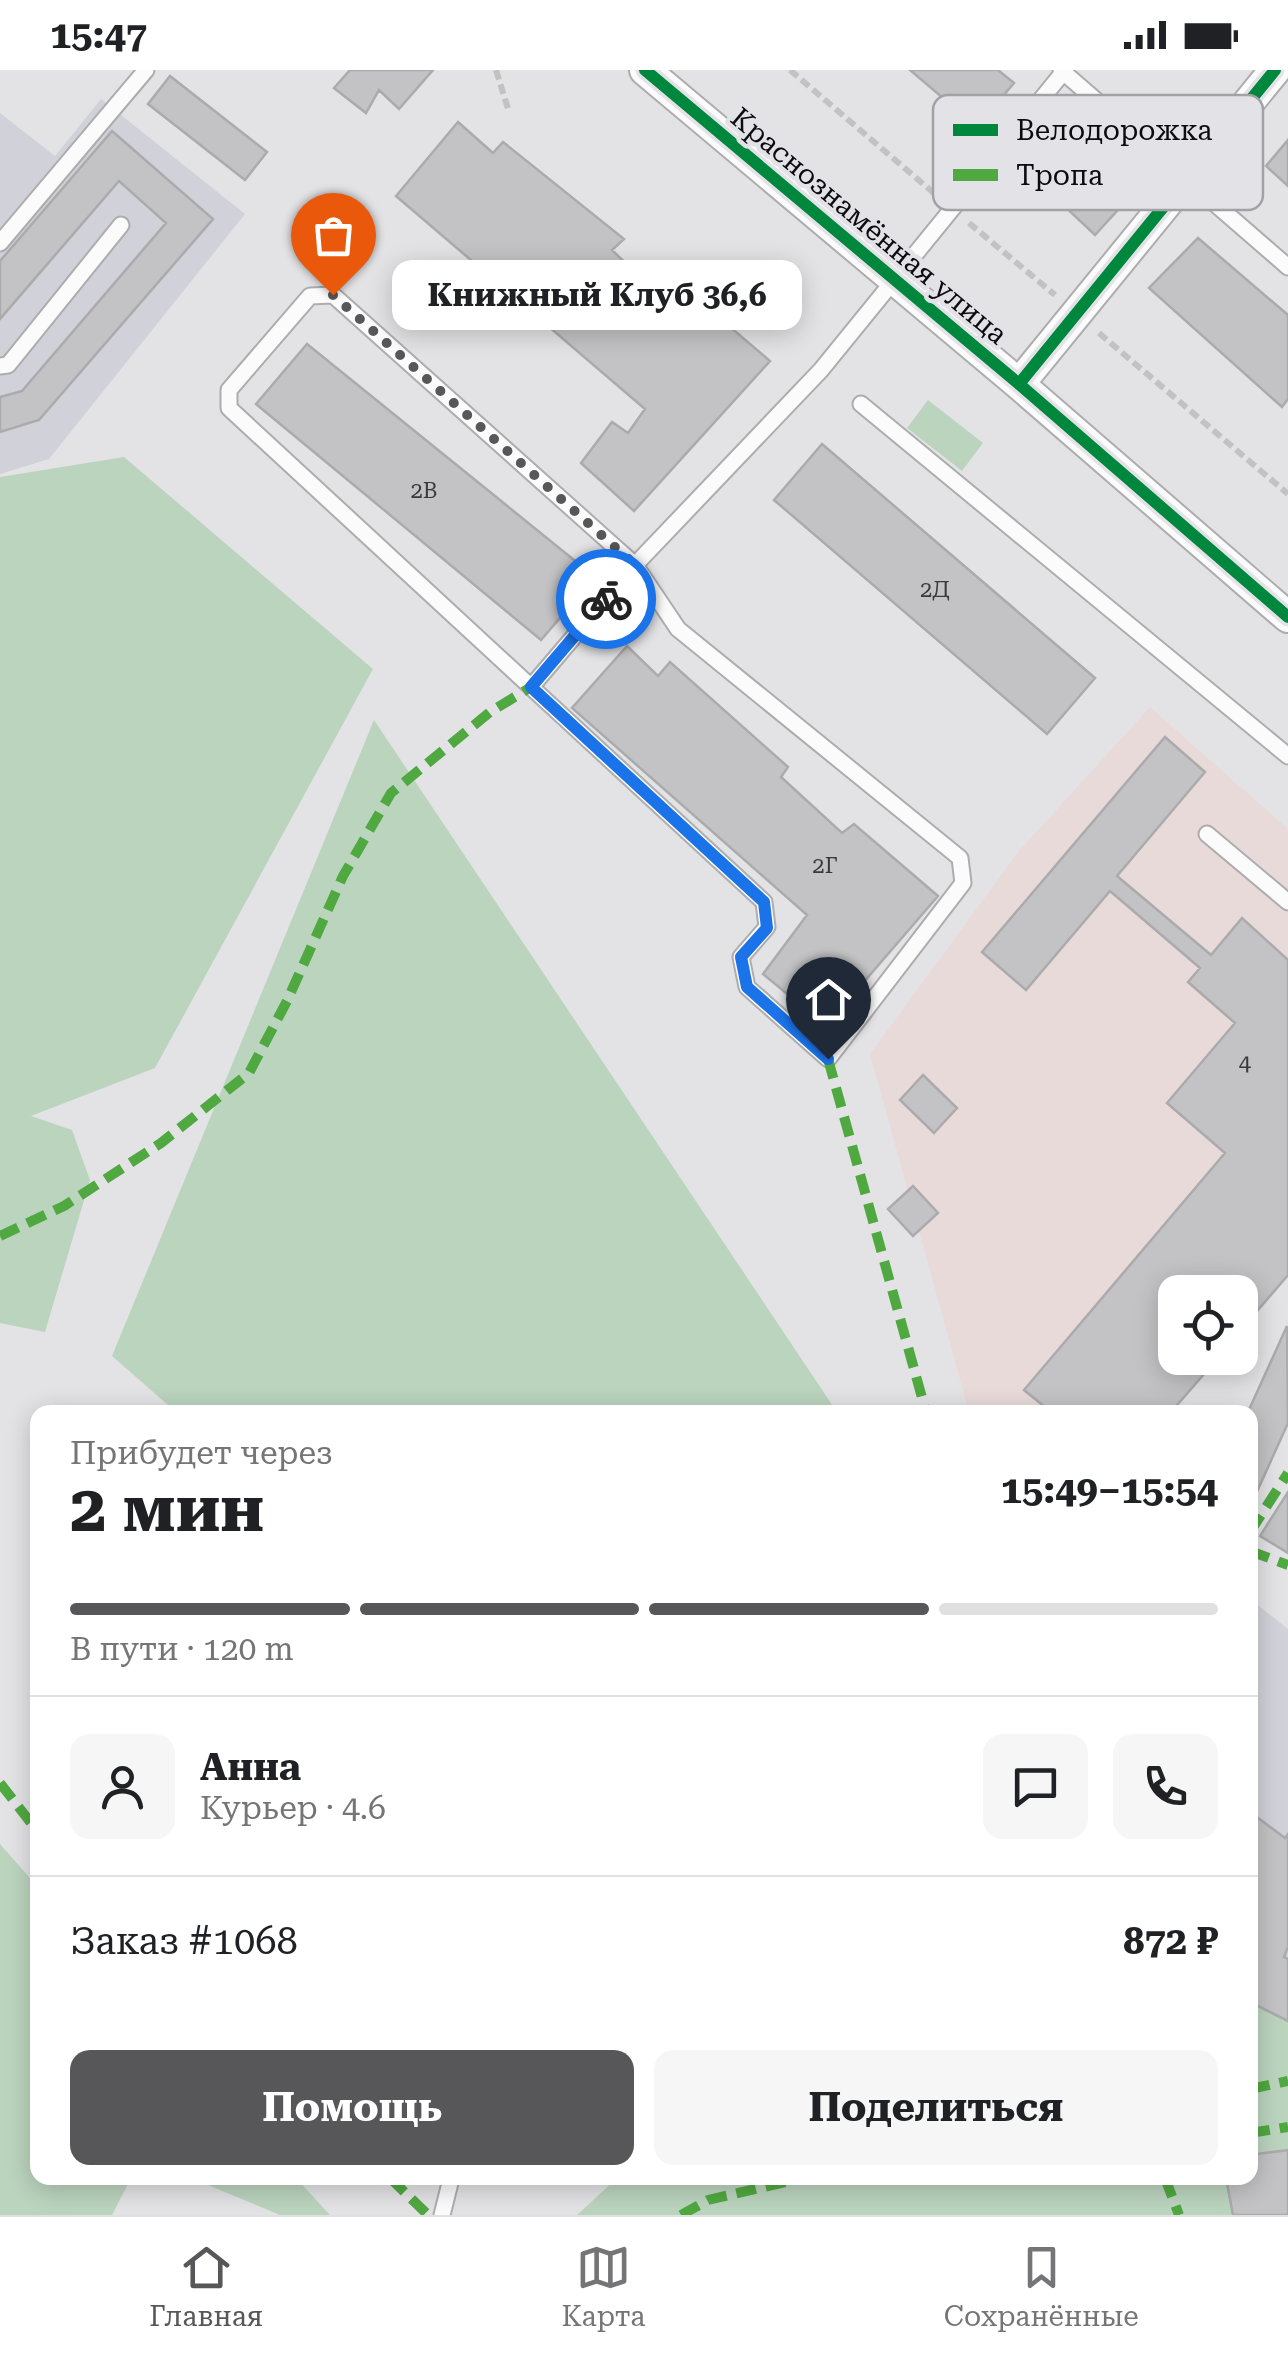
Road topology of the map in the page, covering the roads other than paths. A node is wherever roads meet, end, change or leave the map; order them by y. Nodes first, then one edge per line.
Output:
1 (146, 70) edge
2 (645, 70) edge
3 (1276, 70) edge
4 (1063, 71) edge
5 (1044, 95) edge
6 (1090, 95) edge
7 (1256, 95) edge
8 (950, 210) edge
9 (1161, 210) edge
10 (1220, 210) edge
11 (120, 225) dead end
12 (0, 243) edge
13 (1288, 267) edge
14 (893, 281) junction
15 (0, 366) edge
16 (1018, 384) junction
17 (861, 404) dead end
18 (635, 565) junction
19 (1288, 617) edge
20 (531, 687) junction
21 (1288, 756) edge
22 (1207, 834) dead end
23 (1288, 902) edge
24 (450, 2185) edge
25 (442, 2215) edge

1 - 12 lane
2 - 14 street, Краснознамённая улица
3 - 7 street
4 - 5 lane
4 - 6 lane
8 - 14 lane
9 - 16 street
10 - 13 lane
11 - 15 lane
14 - 16 street, Краснознамённая улица
14 - 18 lane
16 - 19 street, Краснознамённая улица
17 - 21 lane
18 - 20 lane
18 - 20 lane
18 - 20 lane
22 - 23 lane
24 - 25 lane

